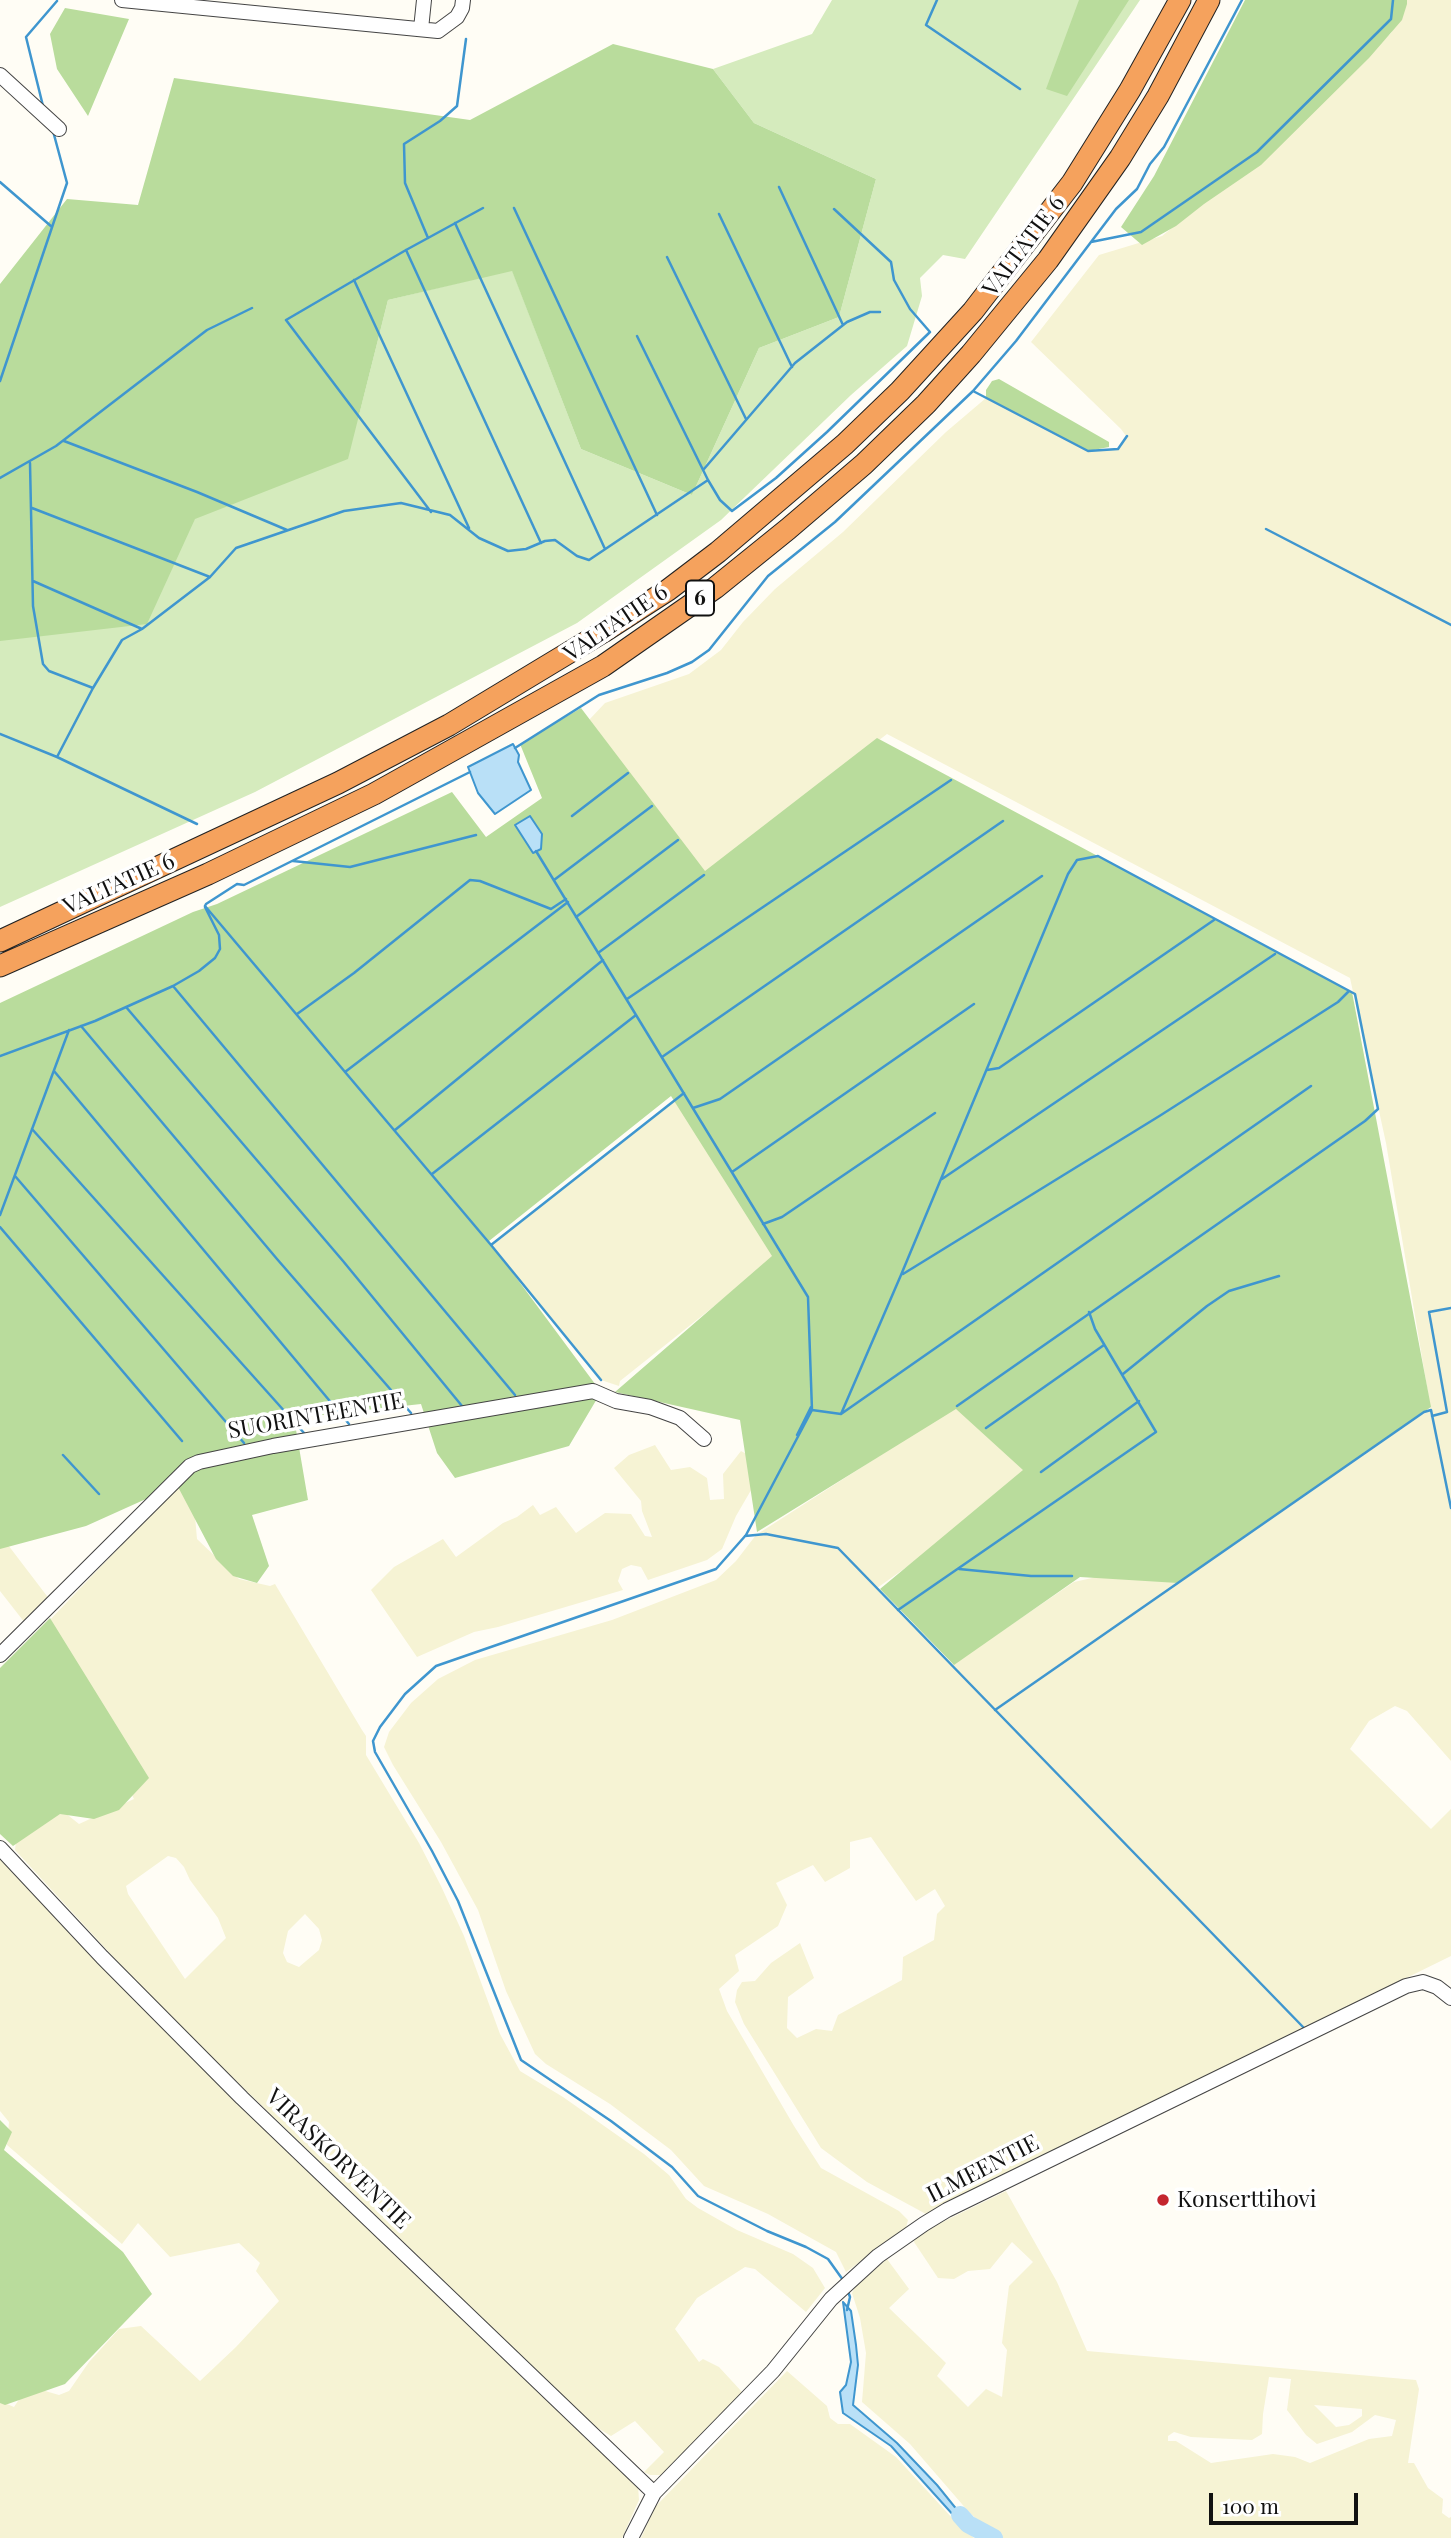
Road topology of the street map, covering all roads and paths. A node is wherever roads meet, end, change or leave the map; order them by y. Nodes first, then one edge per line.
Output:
1 (122, 0) edge
2 (424, 0) edge
3 (463, 0) edge
4 (1180, 0) edge
5 (1209, 0) edge
6 (169, 2) edge
7 (421, 29) junction
8 (0, 75) edge
9 (59, 129) dead end
10 (0, 941) edge
11 (0, 966) edge
12 (704, 1439) dead end
13 (0, 1654) edge
14 (0, 1849) edge
15 (1451, 1998) edge
16 (654, 2493) junction
17 (631, 2538) edge

1 - 6 street
2 - 7 street
3 - 7 street
4 - 10 highway, VALTATIE 6 / 6
5 - 11 highway, VALTATIE 6 / 6
6 - 7 street
8 - 9 street
12 - 13 street, SUORINTEENTIE
14 - 16 street, VIRASKORVENTIE
15 - 16 street, ILMEENTIE
16 - 17 street, ILMEENTIE

